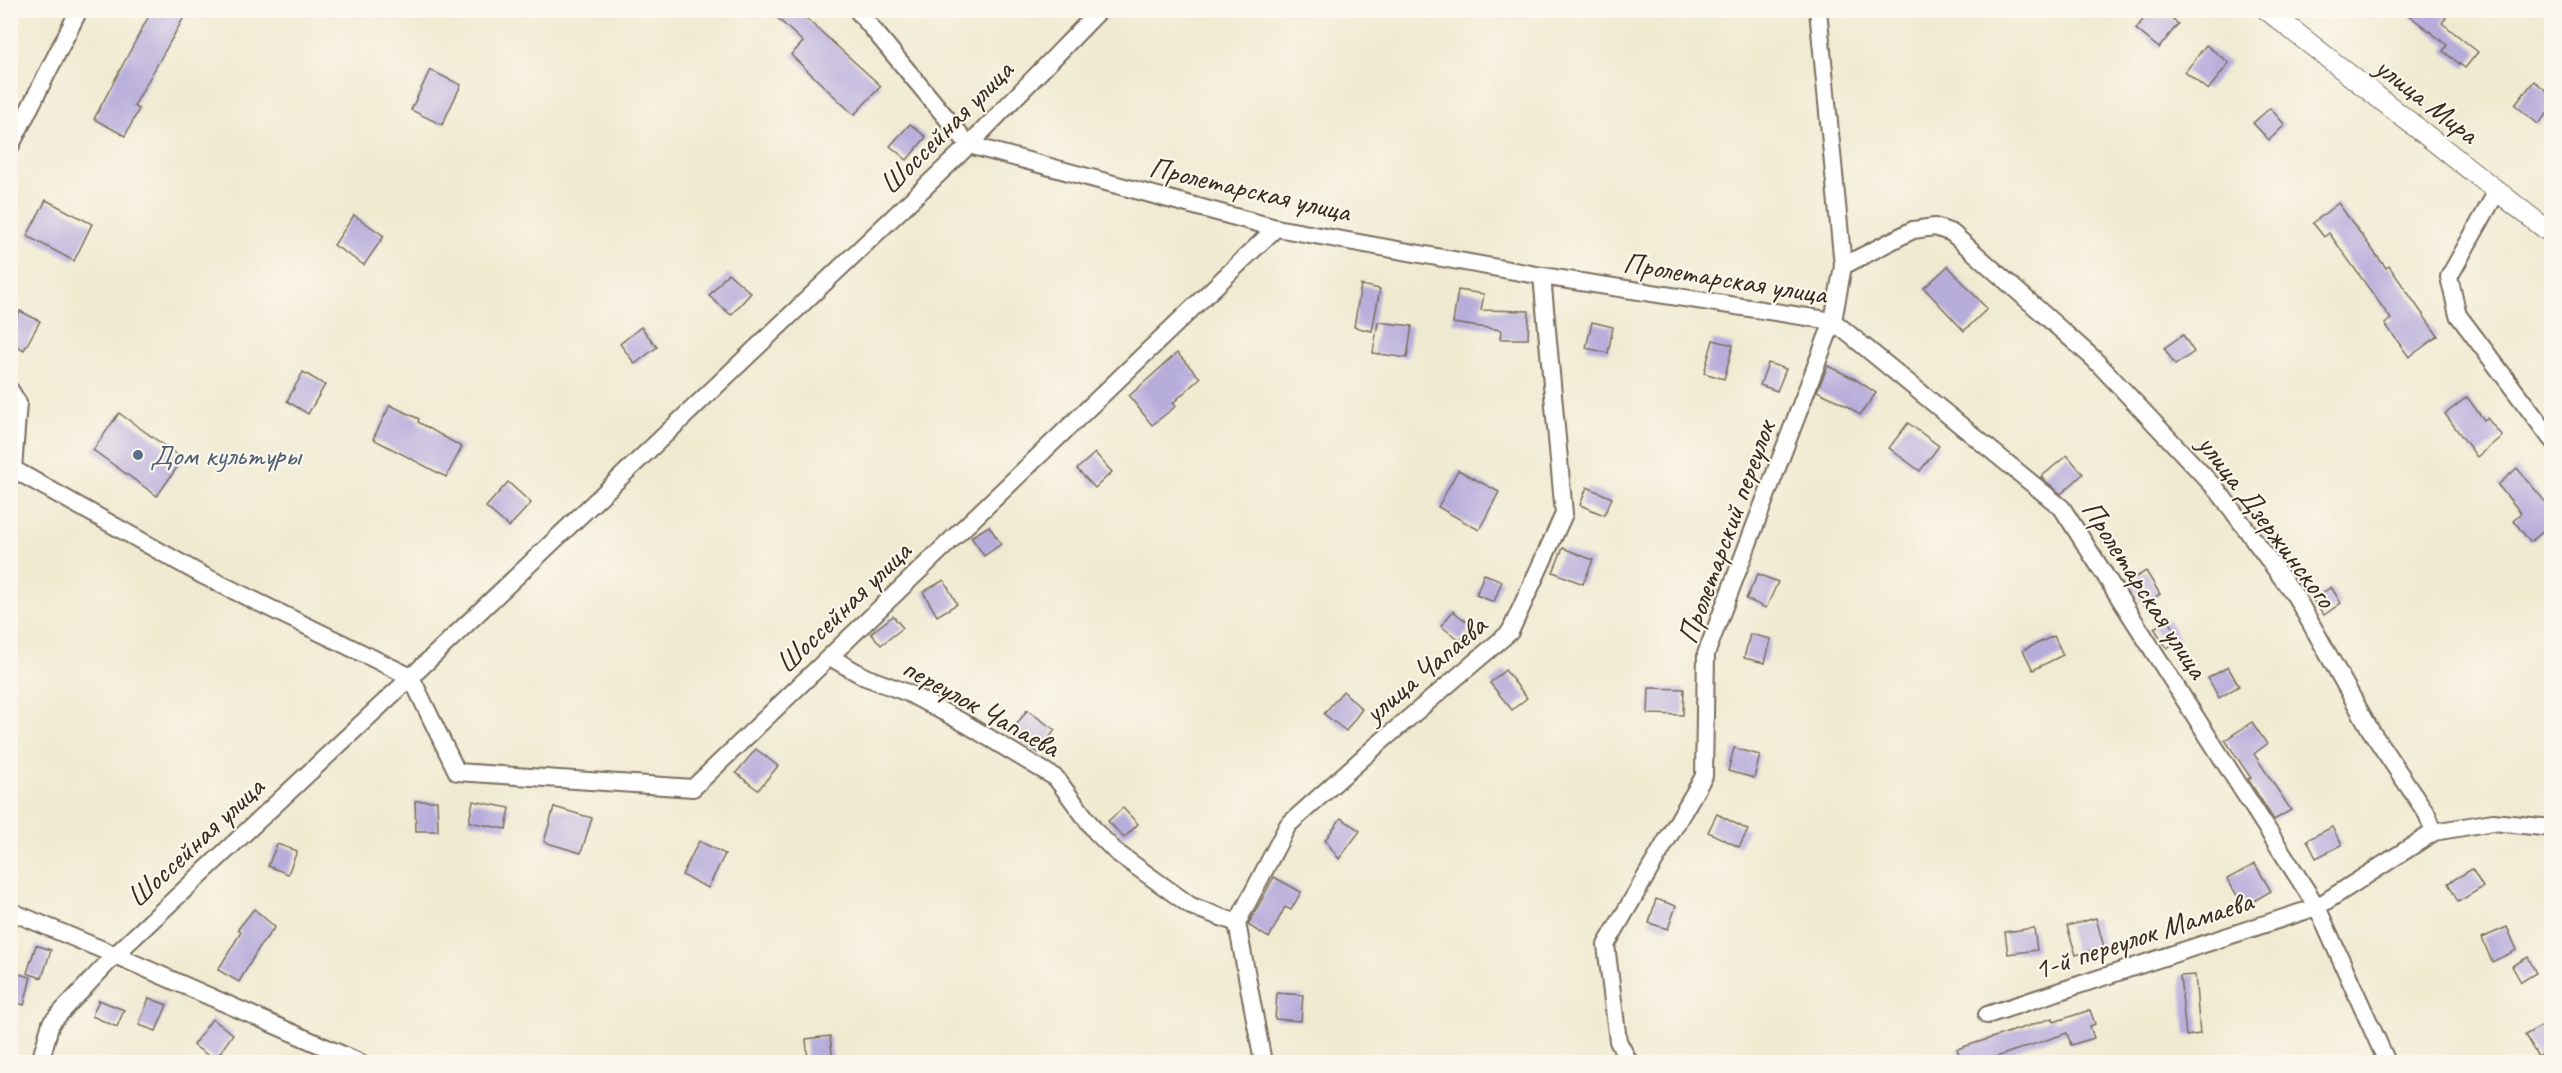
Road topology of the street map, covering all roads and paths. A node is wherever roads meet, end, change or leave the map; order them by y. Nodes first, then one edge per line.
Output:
1 (79, 10) edge
2 (857, 10) edge
3 (1100, 10) edge
4 (1818, 10) edge
5 (2267, 10) edge
6 (969, 145) junction
7 (10, 147) edge
8 (2496, 193) junction
9 (1276, 228) junction
10 (2552, 234) edge
11 (1843, 266) junction
12 (1542, 276) junction
13 (1833, 321) junction
14 (10, 390) edge
15 (2552, 440) edge
16 (12, 470) edge
17 (830, 657) junction
18 (411, 677) junction
19 (2552, 828) edge
20 (2434, 832) junction
21 (2317, 907) junction
22 (10, 911) edge
23 (1237, 923) junction
24 (115, 954) junction
25 (1987, 1015) dead end
26 (40, 1062) edge
27 (359, 1062) edge
28 (1263, 1062) edge
29 (1629, 1062) edge
30 (2387, 1062) edge

1 - 7 street
2 - 6 street
3 - 6 street, Шоссейная улица
4 - 11 street, Пролетарский переулок
5 - 8 street, улица Мира
6 - 9 street, Пролетарская улица
6 - 18 street, Шоссейная улица
8 - 10 street, улица Мира
8 - 15 street
9 - 12 street, Пролетарская улица
9 - 17 street, Шоссейная улица
11 - 13 street, Пролетарский переулок
11 - 20 street, улица Дзержинского
12 - 13 street, Пролетарская улица
12 - 23 street, улица Чапаева
13 - 21 street, Пролетарская улица
13 - 29 street, Пролетарский переулок
14 - 16 street
16 - 18 street
17 - 18 street, Шоссейная улица
17 - 23 street, переулок Чапаева
18 - 24 street, Шоссейная улица
19 - 20 street
20 - 21 street, 1-й переулок Мамаева
21 - 25 street, 1-й переулок Мамаева
21 - 30 street, Пролетарская улица
22 - 24 street
23 - 28 street
24 - 26 street, Шоссейная улица
24 - 27 street

